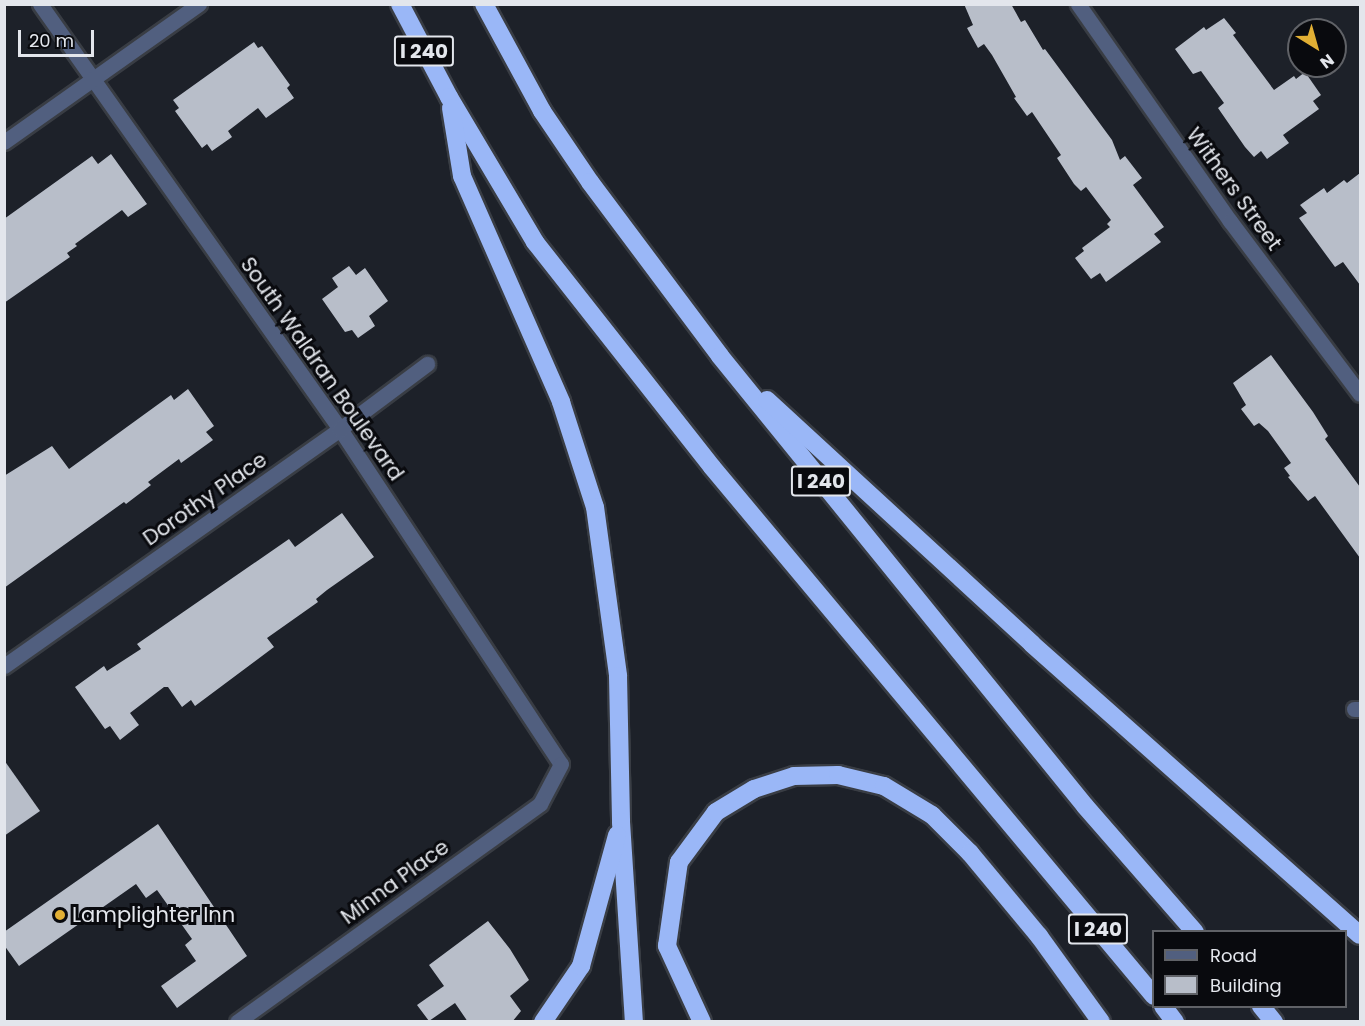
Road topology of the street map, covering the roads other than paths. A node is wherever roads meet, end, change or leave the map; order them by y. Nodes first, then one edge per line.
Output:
1 (40, 4) edge
2 (199, 4) edge
3 (400, 4) edge
4 (484, 4) edge
5 (1078, 4) edge
6 (92, 80) junction
7 (449, 97) junction
8 (4, 142) edge
9 (720, 356) junction
10 (427, 364) dead end
11 (1360, 394) edge
12 (340, 429) junction
13 (4, 666) edge
14 (561, 764) joint
15 (621, 822) junction
16 (1193, 930) edge
17 (1360, 935) edge
18 (1152, 994) edge
19 (1164, 1008) edge
20 (237, 1022) edge
21 (543, 1022) edge
22 (634, 1022) edge
23 (702, 1022) edge
24 (1101, 1022) edge
25 (1175, 1022) edge

1 - 6 street, South Waldran Boulevard
2 - 6 street
3 - 7 highway, I 240
4 - 9 highway, I 240
5 - 11 street, Withers Street
6 - 8 street
6 - 12 street, South Waldran Boulevard
7 - 15 highway
7 - 18 highway, I 240
9 - 16 highway, I 240
9 - 17 highway
10 - 12 street, Dorothy Place
12 - 13 street, Dorothy Place
12 - 14 street, South Waldran Boulevard
14 - 20 street, Minna Place
15 - 21 highway
15 - 22 highway
19 - 25 highway
23 - 24 highway

